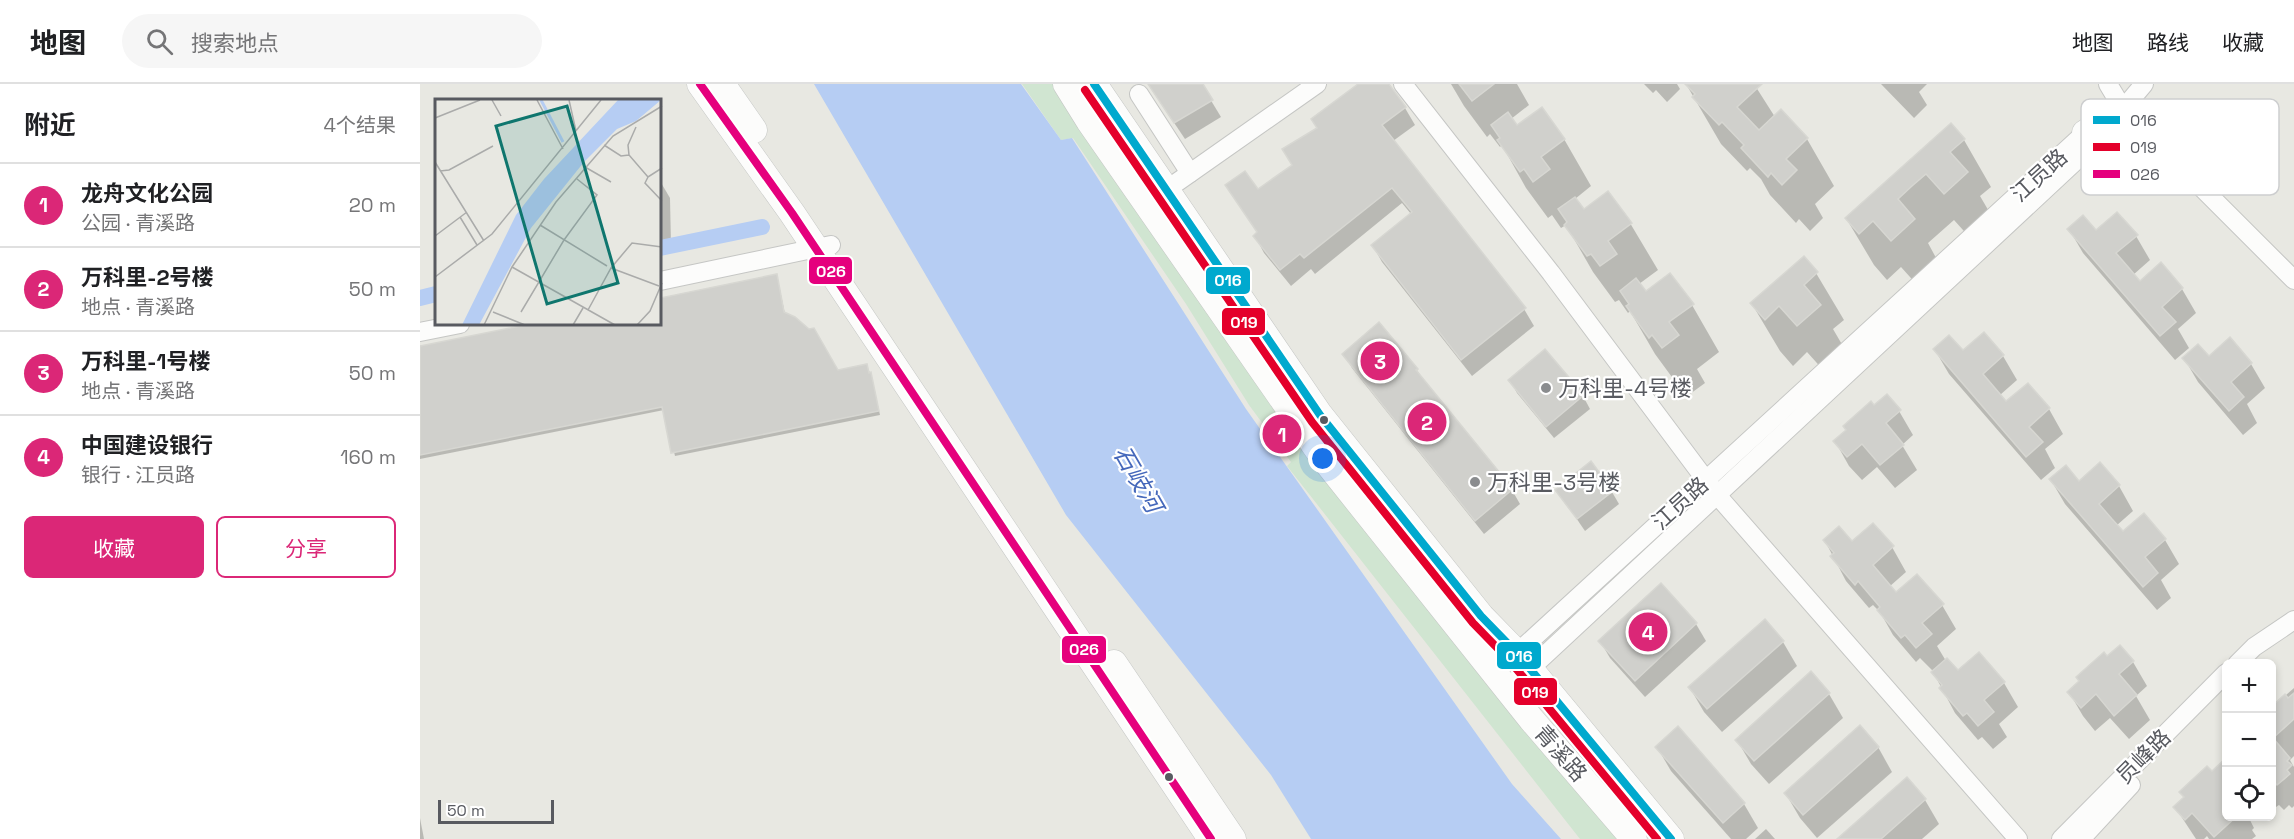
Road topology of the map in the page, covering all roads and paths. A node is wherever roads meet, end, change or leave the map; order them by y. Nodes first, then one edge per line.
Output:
1 (700, 84) edge
2 (722, 84) edge
3 (1094, 84) edge
4 (1317, 84) edge
5 (1403, 84) edge
6 (2109, 84) edge
7 (2144, 84) edge
8 (1068, 85) edge
9 (1139, 94) dead end
10 (2117, 99) edge
11 (2131, 99) edge
12 (2081, 146) edge
13 (2081, 147) edge
14 (1191, 173) junction
15 (1166, 190) junction
16 (2210, 195) edge
17 (823, 247) junction
18 (2294, 279) edge
19 (662, 281) edge
20 (450, 326) edge
21 (420, 332) edge
22 (1706, 480) junction
23 (1717, 495) junction
24 (2294, 622) edge
25 (2241, 659) edge
26 (2255, 659) edge
27 (1523, 661) junction
28 (1500, 678) junction
29 (2222, 678) edge
30 (2222, 690) edge
31 (1210, 839) edge
32 (1233, 839) edge
33 (1634, 839) edge
34 (1671, 839) edge
35 (2018, 839) edge
36 (2061, 839) edge
37 (2081, 839) edge

1 - 17 main road
2 - 17 main road
3 - 15 main road, 青溪路
4 - 14 street
5 - 22 street
6 - 10 street
7 - 11 street
8 - 28 main road, 青溪路
9 - 14 street
12 - 22 street, 江员路
13 - 23 street, 江员路
14 - 15 street
15 - 27 main road, 青溪路
16 - 18 street
17 - 19 street
17 - 31 main road
17 - 32 main road
20 - 21 street
22 - 23 street
22 - 27 street, 江员路
23 - 27 street, 江员路
23 - 35 street
24 - 25 street
24 - 26 street
27 - 28 street, 江员路
27 - 34 main road, 青溪路
28 - 33 main road, 青溪路
29 - 36 street, 员峰路
30 - 37 street, 员峰路

